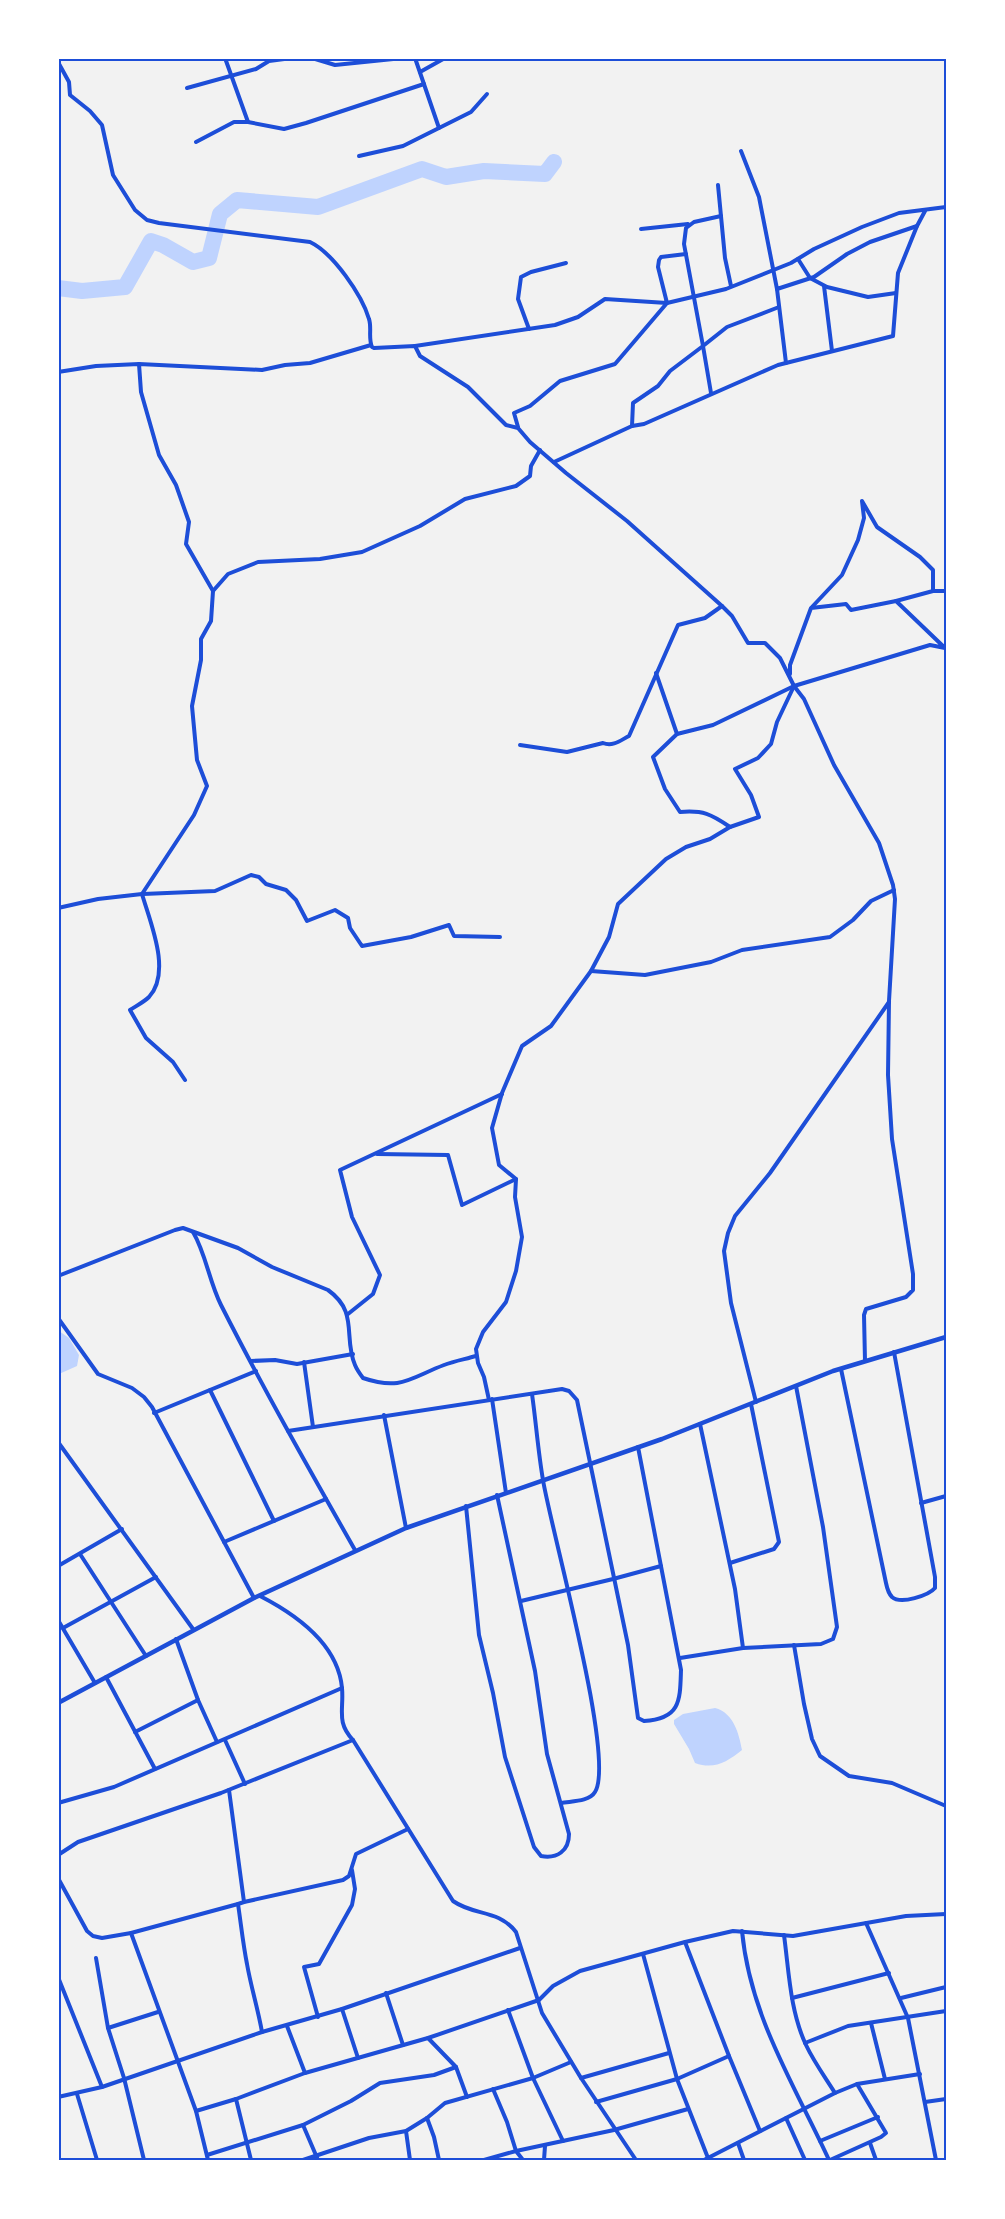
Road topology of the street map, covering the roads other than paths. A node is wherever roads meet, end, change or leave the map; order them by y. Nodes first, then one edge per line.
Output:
1 (225, 58) edge
2 (292, 58) edge
3 (312, 58) edge
4 (403, 58) edge
5 (415, 58) edge
6 (445, 58) edge
7 (269, 60) edge
8 (58, 62) edge
9 (420, 72) junction
10 (232, 76) junction
11 (424, 84) junction
12 (187, 88) dead end
13 (487, 94) dead end
14 (248, 122) junction
15 (439, 128) junction
16 (196, 142) dead end
17 (741, 152) dead end
18 (359, 156) dead end
19 (718, 185) dead end
20 (946, 207) edge
21 (925, 211) junction
22 (721, 216) junction
23 (688, 224) junction
24 (917, 226) junction
25 (641, 229) dead end
26 (686, 254) junction
27 (798, 259) junction
28 (566, 263) dead end
29 (772, 270) junction
30 (810, 278) junction
31 (824, 285) junction
32 (731, 286) junction
33 (777, 289) junction
34 (896, 293) junction
35 (693, 298) junction
36 (667, 303) junction
37 (779, 307) junction
38 (529, 329) junction
39 (371, 345) junction
40 (415, 346) junction
41 (703, 346) junction
42 (832, 351) junction
43 (786, 363) junction
44 (139, 364) junction
45 (58, 372) edge
46 (711, 393) junction
47 (632, 426) junction
48 (518, 428) junction
49 (540, 450) junction
50 (554, 462) junction
51 (213, 591) junction
52 (933, 591) junction
53 (946, 591) edge
54 (896, 601) junction
55 (722, 606) junction
56 (811, 608) junction
57 (946, 648) edge
58 (656, 673) junction
59 (790, 675) junction
60 (794, 686) junction
61 (678, 734) junction
62 (520, 745) dead end
63 (730, 827) junction
64 (894, 890) junction
65 (142, 894) junction
66 (58, 908) edge
67 (500, 937) dead end
68 (591, 971) junction
69 (890, 1000) junction
70 (186, 1080) dead end
71 (502, 1093) junction
72 (373, 1154) junction
73 (516, 1179) junction
74 (192, 1232) junction
75 (58, 1276) edge
76 (348, 1314) junction
77 (58, 1318) edge
78 (946, 1336) edge
79 (894, 1352) junction
80 (353, 1354) junction
81 (476, 1356) junction
82 (251, 1361) junction
83 (865, 1361) junction
84 (304, 1362) junction
85 (841, 1369) junction
86 (256, 1371) junction
87 (796, 1386) junction
88 (210, 1390) junction
89 (532, 1394) junction
90 (491, 1400) junction
91 (753, 1403) junction
92 (154, 1413) junction
93 (384, 1415) junction
94 (700, 1424) junction
95 (313, 1427) junction
96 (288, 1431) junction
97 (58, 1442) edge
98 (638, 1447) junction
99 (589, 1465) junction
100 (543, 1480) junction
101 (506, 1493) junction
102 (497, 1496) junction
103 (946, 1496) edge
104 (326, 1499) junction
105 (921, 1503) junction
106 (466, 1506) junction
107 (274, 1521) junction
108 (406, 1528) junction
109 (122, 1529) junction
110 (224, 1542) junction
111 (355, 1550) junction
112 (80, 1554) junction
113 (730, 1563) junction
114 (58, 1566) edge
115 (661, 1566) junction
116 (156, 1577) junction
117 (614, 1579) junction
118 (569, 1591) junction
119 (257, 1597) junction
120 (521, 1601) junction
121 (110, 1602) junction
122 (58, 1620) edge
123 (63, 1628) junction
124 (193, 1629) junction
125 (176, 1639) junction
126 (794, 1645) junction
127 (743, 1648) junction
128 (146, 1656) junction
129 (680, 1658) junction
130 (105, 1677) junction
131 (96, 1684) junction
132 (342, 1688) junction
133 (198, 1700) junction
134 (58, 1703) edge
135 (135, 1732) junction
136 (225, 1740) junction
137 (353, 1740) junction
138 (218, 1742) junction
139 (155, 1769) junction
140 (245, 1784) junction
141 (229, 1790) junction
142 (59, 1803) edge
143 (561, 1803) junction
144 (946, 1806) edge
145 (408, 1828) junction
146 (58, 1855) edge
147 (352, 1868) junction
148 (58, 1878) edge
149 (244, 1902) junction
150 (238, 1904) junction
151 (946, 1914) edge
152 (866, 1923) junction
153 (742, 1931) junction
154 (131, 1933) junction
155 (784, 1935) junction
156 (685, 1942) junction
157 (520, 1948) junction
158 (643, 1954) junction
159 (96, 1958) dead end
160 (889, 1973) junction
161 (58, 1977) edge
162 (946, 1987) edge
163 (386, 1993) junction
164 (792, 1998) junction
165 (900, 1998) junction
166 (539, 2000) junction
167 (342, 2009) junction
168 (508, 2010) junction
169 (946, 2011) edge
170 (158, 2012) junction
171 (318, 2017) junction
172 (908, 2018) junction
173 (871, 2023) junction
174 (287, 2026) junction
175 (108, 2028) junction
176 (262, 2032) junction
177 (428, 2038) junction
178 (806, 2043) junction
179 (403, 2045) junction
180 (669, 2053) junction
181 (729, 2056) junction
182 (358, 2058) junction
183 (572, 2062) junction
184 (177, 2063) junction
185 (456, 2067) junction
186 (305, 2073) junction
187 (920, 2074) junction
188 (124, 2078) junction
189 (533, 2078) junction
190 (581, 2078) junction
191 (677, 2079) junction
192 (885, 2079) junction
193 (857, 2084) junction
194 (102, 2087) junction
195 (493, 2089) junction
196 (834, 2093) junction
197 (77, 2094) junction
198 (58, 2097) edge
199 (467, 2097) junction
200 (236, 2099) junction
201 (946, 2099) edge
202 (596, 2102) junction
203 (925, 2102) junction
204 (688, 2109) junction
205 (806, 2109) junction
206 (196, 2111) junction
207 (878, 2117) junction
208 (427, 2118) junction
209 (786, 2118) junction
210 (303, 2125) junction
211 (614, 2130) junction
212 (406, 2131) junction
213 (760, 2131) junction
214 (563, 2141) junction
215 (820, 2141) junction
216 (738, 2143) junction
217 (870, 2143) junction
218 (245, 2144) junction
219 (545, 2146) junction
220 (516, 2151) junction
221 (207, 2154) junction
222 (314, 2156) junction
223 (706, 2159) edge
224 (97, 2160) edge
225 (144, 2160) edge
226 (208, 2160) edge
227 (251, 2160) edge
228 (303, 2160) edge
229 (318, 2160) edge
230 (410, 2160) edge
231 (439, 2160) edge
232 (484, 2160) edge
233 (523, 2160) edge
234 (544, 2160) edge
235 (636, 2160) edge
236 (744, 2160) edge
237 (805, 2160) edge
238 (830, 2160) edge
239 (876, 2160) edge
240 (936, 2160) edge

1 - 10 street
2 - 7 street
3 - 4 street
5 - 9 street
6 - 9 street
7 - 10 street
8 - 39 street
9 - 11 street
10 - 12 street
10 - 14 street
11 - 14 street
11 - 15 street
13 - 15 street
14 - 16 street
15 - 18 street
17 - 29 street
19 - 22 street
20 - 21 street
21 - 24 street
21 - 27 street
22 - 23 street
22 - 32 street
23 - 25 street
23 - 26 street
24 - 30 street
24 - 34 street
26 - 35 street
26 - 36 street
27 - 29 street
27 - 30 street
28 - 38 street
29 - 32 street
29 - 33 street
30 - 31 street
30 - 33 street
31 - 34 street
31 - 42 street
32 - 35 street
33 - 37 street
34 - 42 street
35 - 36 street
35 - 41 street
36 - 38 street
36 - 48 street
37 - 41 street
37 - 43 street
38 - 40 street
39 - 40 street
39 - 44 street
40 - 48 street
41 - 46 street
41 - 47 street
42 - 43 street
43 - 46 street
44 - 45 street
44 - 51 street
46 - 47 street
47 - 50 street
48 - 49 street
49 - 50 street
49 - 51 street
50 - 55 street
51 - 65 street
52 - 53 street
52 - 54 street
52 - 56 street
54 - 56 street
54 - 57 street
55 - 58 street
55 - 59 street
56 - 59 street
57 - 60 street
58 - 61 street
58 - 62 street
59 - 60 street
60 - 61 street
60 - 63 street
60 - 64 street
61 - 63 street
63 - 68 street
64 - 68 street
64 - 69 street
65 - 66 street
65 - 67 street
65 - 70 street
68 - 71 street
69 - 83 street
69 - 91 street
71 - 72 street
71 - 73 street
72 - 73 street
72 - 76 street
73 - 81 street
74 - 75 street
74 - 76 street
74 - 82 street
76 - 80 street
77 - 92 street
78 - 79 street
79 - 83 street
79 - 105 street
80 - 81 street
80 - 84 street
81 - 90 street
82 - 84 street
82 - 86 street
83 - 85 street
84 - 95 street
85 - 87 street
85 - 105 street
86 - 88 street
86 - 96 street
87 - 91 street
87 - 126 street
88 - 92 street
88 - 107 street
89 - 90 street
89 - 99 street
89 - 100 street
90 - 93 street
90 - 101 street
91 - 94 street
91 - 113 street
92 - 110 street
93 - 95 street
93 - 108 street
94 - 98 street
94 - 113 street
95 - 96 street
96 - 104 street
97 - 109 street
98 - 99 street
98 - 115 street
99 - 100 street
99 - 117 street
100 - 101 street
100 - 118 street
101 - 102 street
102 - 106 street
102 - 120 street
103 - 105 street
104 - 107 street
104 - 111 street
106 - 108 street
106 - 143 street
107 - 110 street
108 - 111 street
109 - 112 street
109 - 116 street
110 - 119 street
111 - 119 street
112 - 114 street
112 - 121 street
113 - 127 street
115 - 117 street
115 - 129 street
116 - 121 street
116 - 124 street
117 - 118 street
117 - 129 street
118 - 120 street
118 - 143 street
119 - 124 street
119 - 132 street
120 - 143 street
121 - 123 street
121 - 128 street
122 - 123 street
123 - 131 street
124 - 125 street
125 - 128 street
125 - 133 street
126 - 127 street
126 - 144 street
127 - 129 street
128 - 130 street
130 - 131 street
130 - 135 street
131 - 134 street
132 - 136 street
132 - 137 street
133 - 135 street
133 - 138 street
135 - 139 street
136 - 138 street
136 - 140 street
137 - 140 street
137 - 145 street
138 - 139 street
139 - 142 street
140 - 141 street
141 - 146 street
141 - 149 street
145 - 147 street
145 - 157 street
147 - 149 street
147 - 171 street
148 - 154 street
149 - 150 street
150 - 154 street
150 - 176 street
151 - 152 street
152 - 155 street
152 - 160 street
153 - 155 street
153 - 156 street
153 - 205 street
154 - 170 street
155 - 164 street
156 - 158 street
156 - 181 street
157 - 163 street
157 - 166 street
158 - 166 street
158 - 180 street
159 - 175 street
160 - 164 street
160 - 165 street
161 - 194 street
162 - 165 street
163 - 167 street
163 - 179 street
164 - 178 street
165 - 172 street
166 - 168 street
166 - 183 street
167 - 171 street
167 - 182 street
168 - 177 street
168 - 189 street
169 - 172 street
170 - 175 street
170 - 184 street
171 - 174 street
172 - 173 street
172 - 187 street
173 - 178 street
173 - 192 street
174 - 176 street
174 - 186 street
175 - 188 street
176 - 184 street
177 - 179 street
177 - 185 street
178 - 196 street
179 - 182 street
180 - 190 street
180 - 191 street
181 - 191 street
181 - 213 street
182 - 186 street
183 - 189 street
183 - 190 street
184 - 188 street
184 - 206 street
185 - 199 street
185 - 210 street
186 - 200 street
187 - 192 street
187 - 203 street
188 - 194 street
188 - 225 street
189 - 195 street
189 - 214 street
190 - 202 street
191 - 202 street
191 - 204 street
192 - 193 street
193 - 196 street
193 - 207 street
194 - 197 street
195 - 199 street
195 - 220 street
196 - 205 street
197 - 198 street
197 - 224 street
199 - 208 street
200 - 206 street
200 - 218 street
201 - 203 street
202 - 211 street
203 - 240 street
204 - 211 street
204 - 223 street
205 - 209 street
205 - 215 street
206 - 221 street
207 - 215 street
207 - 217 street
208 - 212 street
208 - 231 street
209 - 213 street
209 - 237 street
210 - 218 street
210 - 222 street
211 - 214 street
211 - 235 street
212 - 222 street
212 - 230 street
213 - 216 street
214 - 219 street
215 - 238 street
216 - 223 street
216 - 236 street
217 - 238 street
217 - 239 street
218 - 221 street
218 - 227 street
219 - 220 street
219 - 234 street
220 - 232 street
220 - 233 street
221 - 226 street
222 - 228 street
222 - 229 street

